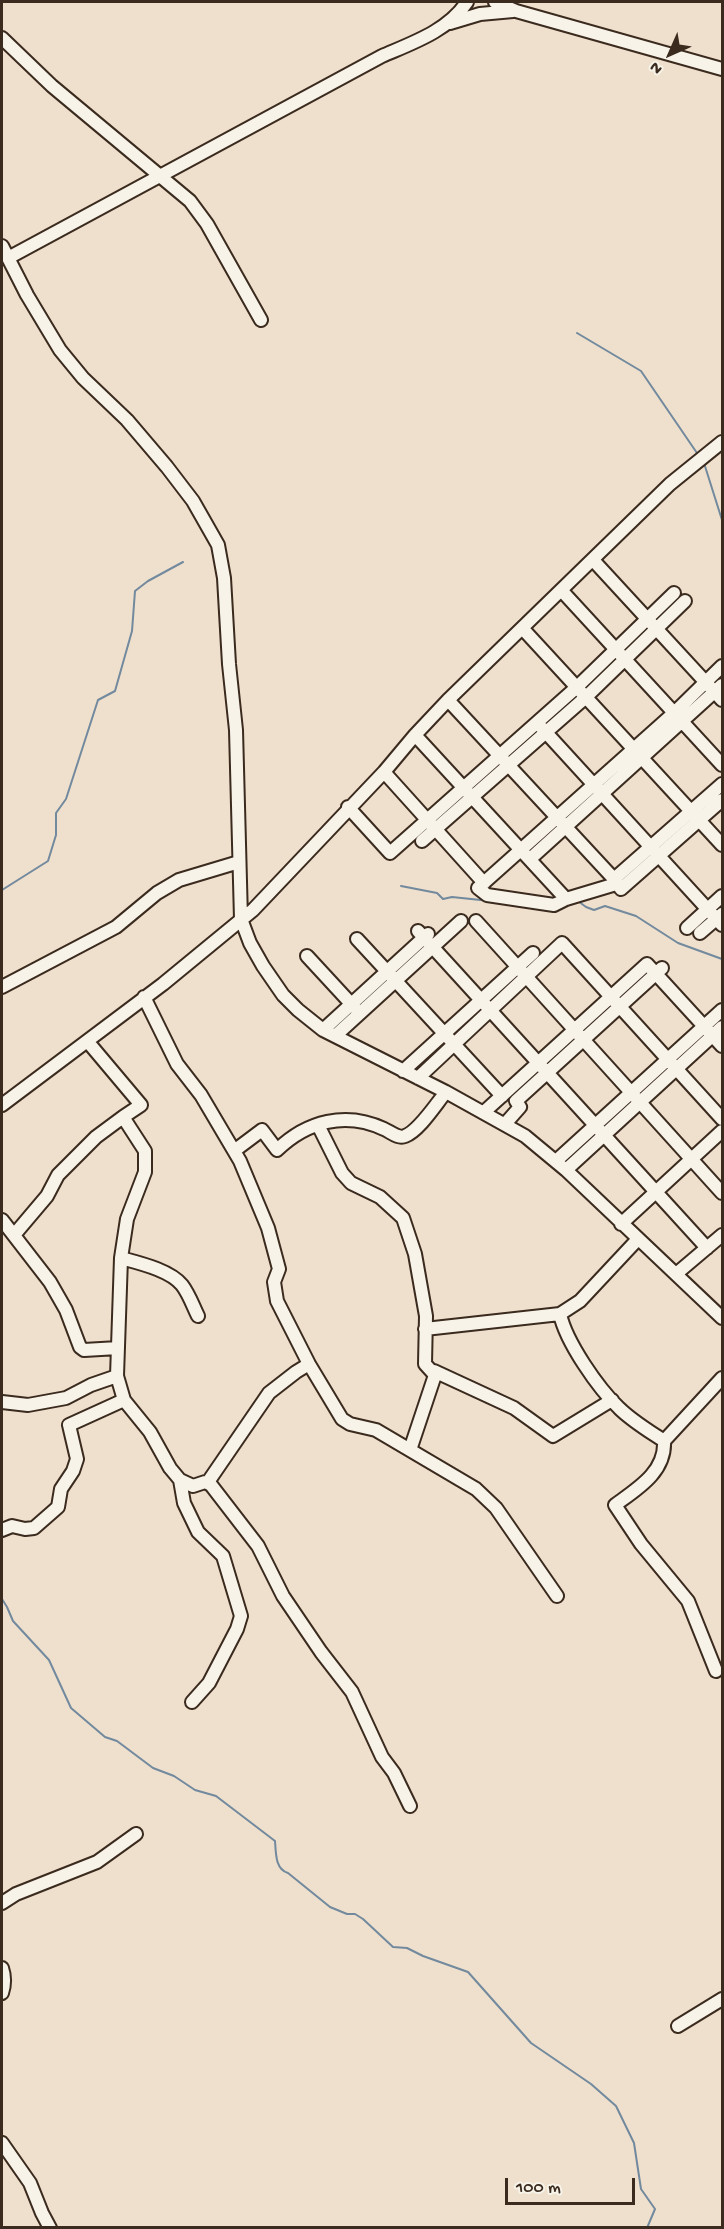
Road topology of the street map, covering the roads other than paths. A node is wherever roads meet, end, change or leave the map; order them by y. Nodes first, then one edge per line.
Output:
1 (467, 2) edge
2 (495, 2) edge
3 (516, 11) junction
4 (446, 24) junction
5 (2, 38) edge
6 (723, 69) edge
7 (160, 176) junction
8 (2, 246) edge
9 (8, 258) junction
10 (261, 320) dead end
11 (723, 442) edge
12 (593, 560) junction
13 (562, 591) junction
14 (680, 597) dead end
15 (652, 624) junction
16 (523, 629) junction
17 (616, 650) junction
18 (625, 659) junction
19 (723, 666) edge
20 (706, 682) junction
21 (577, 687) junction
22 (720, 692) edge
23 (586, 697) junction
24 (448, 700) junction
25 (678, 717) junction
26 (537, 723) junction
27 (546, 732) junction
28 (415, 735) junction
29 (638, 753) junction
30 (504, 760) junction
31 (723, 765) edge
32 (384, 772) junction
33 (723, 784) edge
34 (598, 789) junction
35 (468, 792) junction
36 (723, 800) edge
37 (348, 807) junction
38 (695, 816) junction
39 (562, 822) junction
40 (431, 824) junction
41 (422, 840) dead end
42 (723, 845) edge
43 (521, 850) junction
44 (655, 851) junction
45 (530, 859) junction
46 (239, 862) junction
47 (615, 881) junction
48 (484, 883) junction
49 (723, 896) edge
50 (566, 899) junction
51 (717, 917) edge
52 (241, 919) junction
53 (461, 921) dead end
54 (476, 921) dead end
55 (687, 928) dead end
56 (700, 933) dead end
57 (426, 937) junction
58 (357, 939) dead end
59 (533, 953) dead end
60 (307, 956) dead end
61 (517, 967) junction
62 (659, 971) junction
63 (391, 976) junction
64 (526, 977) junction
65 (2, 987) edge
66 (144, 997) junction
67 (611, 997) junction
68 (481, 1000) junction
69 (620, 1006) junction
70 (356, 1009) junction
71 (490, 1010) junction
72 (723, 1010) edge
73 (723, 1027) edge
74 (323, 1030) junction
75 (575, 1030) junction
76 (708, 1031) junction
77 (444, 1034) junction
78 (335, 1036) junction
79 (584, 1040) junction
80 (88, 1042) junction
81 (454, 1044) junction
82 (723, 1046) edge
83 (538, 1063) junction
84 (672, 1064) junction
85 (403, 1071) junction
86 (548, 1073) junction
87 (418, 1078) junction
88 (446, 1092) junction
89 (631, 1092) junction
90 (502, 1096) junction
91 (640, 1102) junction
92 (2, 1105) edge
93 (484, 1112) junction
94 (123, 1117) junction
95 (723, 1119) edge
96 (505, 1124) junction
97 (318, 1125) junction
98 (595, 1125) junction
99 (723, 1131) edge
100 (604, 1135) junction
101 (234, 1151) junction
102 (692, 1159) junction
103 (556, 1161) junction
104 (566, 1170) junction
105 (656, 1192) junction
106 (723, 1193) edge
107 (2, 1220) edge
108 (621, 1224) junction
109 (14, 1234) junction
110 (723, 1235) edge
111 (638, 1239) junction
112 (707, 1248) junction
113 (121, 1258) junction
114 (676, 1274) junction
115 (560, 1314) junction
116 (198, 1316) dead end
117 (723, 1318) edge
118 (425, 1329) junction
119 (118, 1348) junction
120 (309, 1364) junction
121 (434, 1371) junction
122 (117, 1376) junction
123 (723, 1378) edge
124 (124, 1400) junction
125 (612, 1400) junction
126 (2, 1402) edge
127 (664, 1441) junction
128 (410, 1450) junction
129 (180, 1480) junction
130 (208, 1482) junction
131 (2, 1530) edge
132 (557, 1596) dead end
133 (716, 1671) dead end
134 (192, 1702) dead end
135 (410, 1806) dead end
136 (136, 1834) dead end
137 (2, 1903) edge
138 (2, 1968) edge
139 (2, 1993) edge
140 (723, 1999) edge
141 (678, 2026) dead end
142 (2, 2143) edge
143 (50, 2228) edge

1 - 4 street
2 - 3 street
3 - 4 street
3 - 6 street
4 - 7 street
5 - 7 street
7 - 9 street
7 - 10 street
8 - 9 street
9 - 46 street
11 - 12 street
12 - 13 street
12 - 15 street
13 - 16 street
13 - 17 street
14 - 15 street
15 - 17 street
15 - 18 street
15 - 20 street
16 - 21 street
16 - 24 street
17 - 18 street
17 - 21 street
18 - 23 street
18 - 25 street
19 - 20 street
20 - 22 street
20 - 25 street
21 - 23 street
21 - 26 street
22 - 25 street
23 - 27 street
23 - 29 street
24 - 28 street
24 - 30 street
25 - 29 street
25 - 31 street
26 - 27 street
26 - 30 street
27 - 30 street
27 - 34 street
28 - 32 street
28 - 35 street
29 - 34 street
29 - 38 street
30 - 35 street
30 - 39 street
32 - 37 street
32 - 40 street
33 - 38 street
34 - 39 street
34 - 44 street
35 - 40 street
35 - 43 street
36 - 38 street
37 - 40 street
37 - 52 street
38 - 42 street
38 - 44 street
39 - 43 street
39 - 45 street
39 - 47 street
40 - 41 street
40 - 48 street
43 - 45 street
43 - 48 street
44 - 47 street
44 - 51 street
45 - 50 street
46 - 52 street
46 - 65 street
47 - 50 street
48 - 50 street
49 - 51 street
51 - 55 street
51 - 56 street
52 - 66 street
52 - 74 street
53 - 57 street
54 - 61 street
57 - 63 street
57 - 68 street
58 - 63 street
59 - 61 street
60 - 70 street
61 - 64 street
61 - 68 street
62 - 67 street
62 - 69 street
62 - 76 street
63 - 70 street
63 - 77 street
64 - 67 street
64 - 71 street
64 - 75 street
66 - 80 street
66 - 101 street
67 - 69 street
67 - 75 street
68 - 71 street
68 - 77 street
69 - 79 street
69 - 84 street
70 - 74 street
70 - 78 street
71 - 81 street
71 - 83 street
72 - 76 street
73 - 76 street
74 - 78 street
75 - 79 street
75 - 83 street
76 - 82 street
76 - 84 street
77 - 81 street
77 - 85 street
78 - 85 street
79 - 86 street
79 - 89 street
80 - 92 street
80 - 94 street
81 - 87 street
81 - 90 street
83 - 86 street
83 - 90 street
84 - 89 street
84 - 91 street
84 - 95 street
85 - 87 street
86 - 96 street
86 - 98 street
87 - 88 street
88 - 93 street
88 - 97 street
89 - 91 street
89 - 98 street
90 - 93 street
91 - 100 street
91 - 102 street
93 - 96 street
94 - 109 street
94 - 113 street
96 - 103 street
97 - 101 street
97 - 118 street
98 - 100 street
98 - 103 street
99 - 102 street
100 - 104 street
100 - 105 street
101 - 120 street
102 - 105 street
102 - 106 street
103 - 104 street
104 - 108 street
105 - 108 street
105 - 112 street
107 - 109 street
108 - 111 street
109 - 119 street
110 - 112 street
111 - 114 street
111 - 115 street
112 - 114 street
113 - 116 street
113 - 119 street
114 - 117 street
115 - 118 street
115 - 125 street
118 - 121 street
119 - 122 street
120 - 128 street
120 - 130 street
121 - 125 street
121 - 128 street
122 - 124 street
122 - 126 street
123 - 127 street
124 - 129 street
124 - 131 street
125 - 127 street
127 - 133 street
128 - 132 street
129 - 130 street
129 - 134 street
130 - 135 street
136 - 137 street
138 - 139 street
140 - 141 street
142 - 143 street

